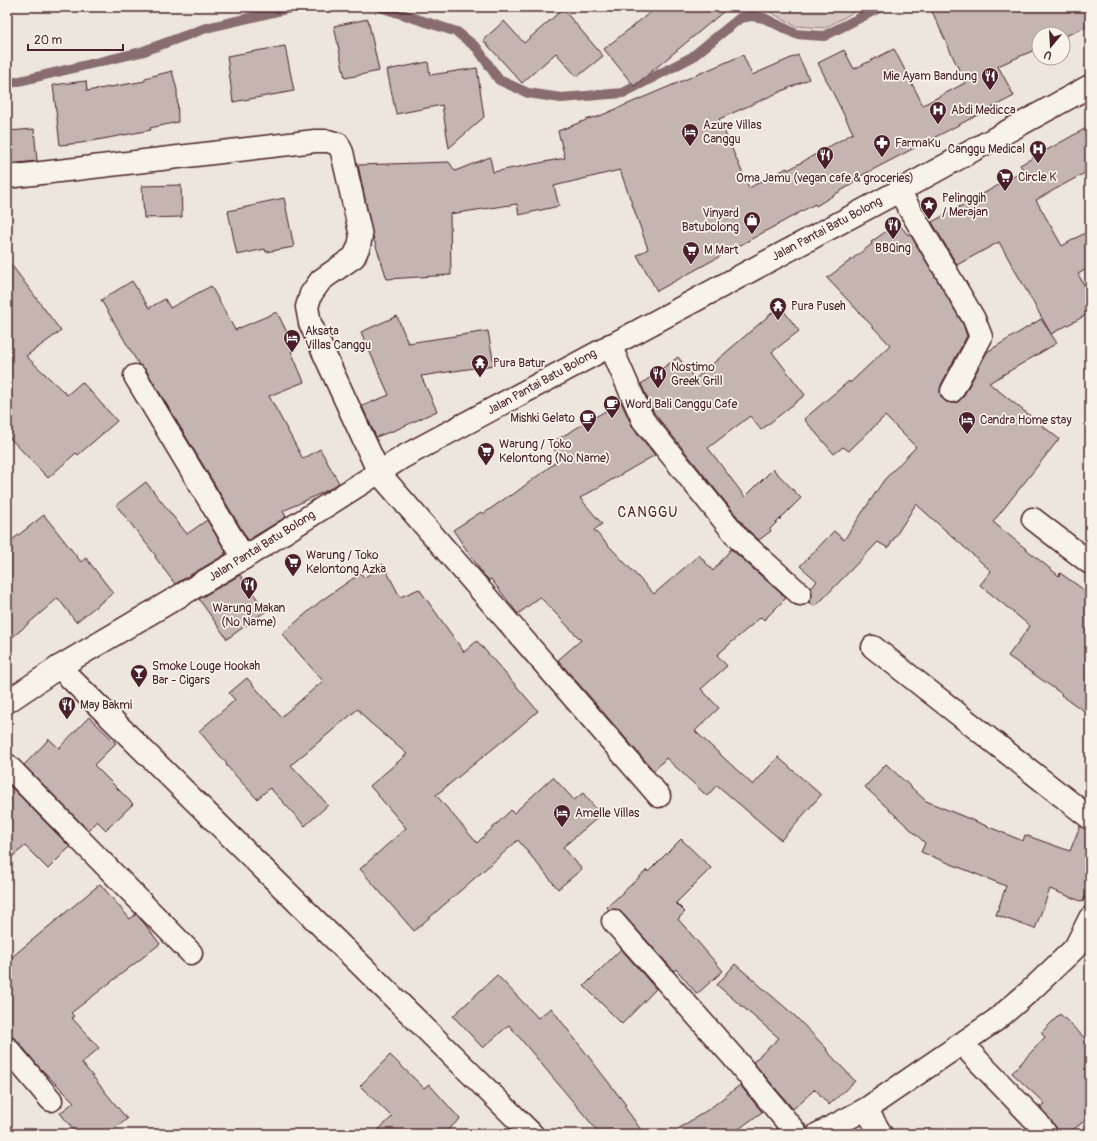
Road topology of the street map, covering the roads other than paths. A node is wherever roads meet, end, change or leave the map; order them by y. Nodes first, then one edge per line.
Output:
1 (1090, 86) edge
2 (7, 178) edge
3 (899, 191) junction
4 (610, 345) junction
5 (134, 376) dead end
6 (952, 391) dead end
7 (380, 473) junction
8 (1033, 519) dead end
9 (244, 558) junction
10 (1090, 563) edge
11 (800, 594) dead end
12 (873, 647) dead end
13 (59, 667) junction
14 (7, 702) edge
15 (7, 765) edge
16 (659, 796) dead end
17 (1090, 818) edge
18 (1090, 918) edge
19 (613, 921) dead end
20 (191, 953) dead end
21 (1082, 953) edge
22 (962, 1044) junction
23 (7, 1048) edge
24 (51, 1100) dead end
25 (866, 1109) junction
26 (532, 1134) edge
27 (797, 1134) edge
28 (818, 1134) edge
29 (881, 1134) edge
30 (1046, 1134) edge

1 - 3 street, Jalan Pantai Batu Bolong
2 - 7 street
3 - 4 street, Jalan Pantai Batu Bolong
3 - 6 street
4 - 7 street, Jalan Pantai Batu Bolong
4 - 11 street
5 - 9 street
7 - 9 street, Jalan Pantai Batu Bolong
7 - 16 street
8 - 10 street
9 - 13 street, Jalan Pantai Batu Bolong
12 - 17 street
13 - 14 street, Jalan Pantai Batu Bolong
13 - 26 street
15 - 20 street
18 - 21 street
19 - 27 street
21 - 22 street
22 - 25 street
22 - 30 street
23 - 24 street
25 - 28 street
25 - 29 street

